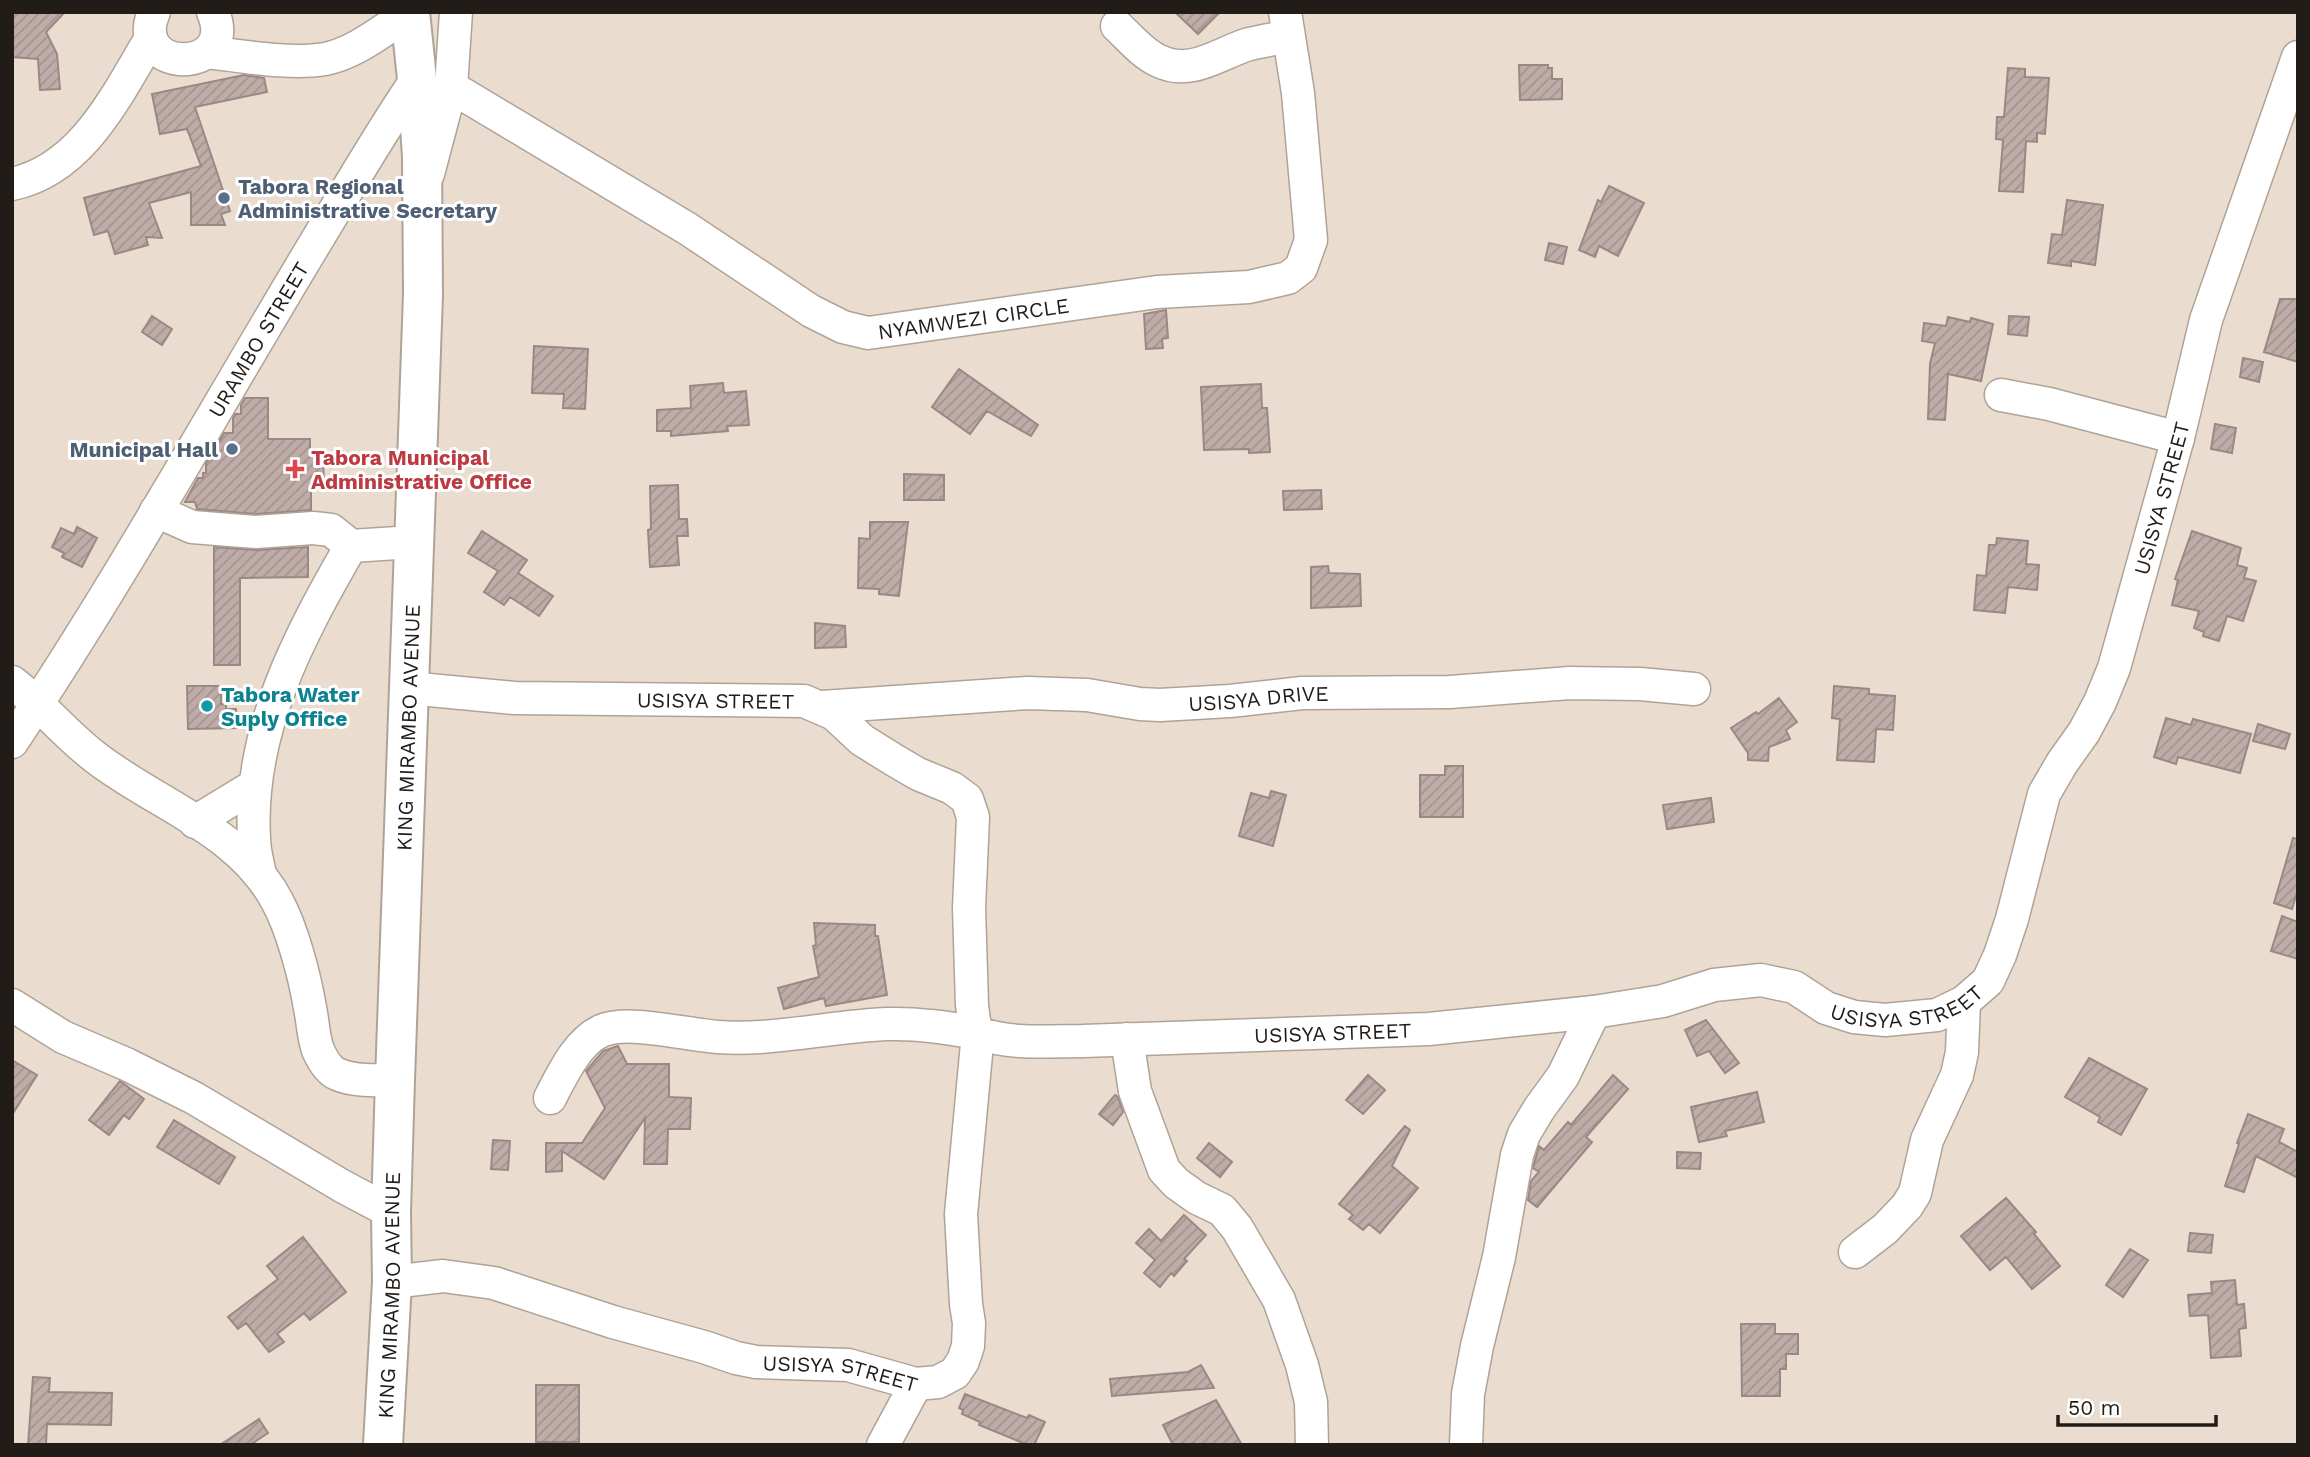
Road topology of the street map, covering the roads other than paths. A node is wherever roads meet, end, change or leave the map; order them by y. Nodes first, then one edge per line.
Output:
1 (213, 12) edge
2 (410, 12) edge
3 (456, 12) edge
4 (153, 25) edge
5 (1287, 25) edge
6 (1118, 26) dead end
7 (207, 52) junction
8 (2298, 57) edge
9 (434, 83) junction
10 (12, 184) edge
11 (2001, 395) dead end
12 (2178, 438) junction
13 (156, 511) junction
14 (413, 542) junction
15 (351, 546) junction
16 (12, 682) edge
17 (408, 688) junction
18 (1694, 689) dead end
19 (38, 704) junction
20 (822, 707) junction
21 (12, 742) edge
22 (254, 786) junction
23 (195, 822) junction
24 (260, 875) junction
25 (1964, 1002) junction
26 (12, 1005) edge
27 (1594, 1012) junction
28 (978, 1033) junction
29 (1127, 1039) junction
30 (395, 1080) junction
31 (550, 1098) dead end
32 (391, 1212) junction
33 (1856, 1252) dead end
34 (392, 1282) junction
35 (916, 1384) junction
36 (383, 1445) edge
37 (883, 1445) edge
38 (1312, 1445) edge
39 (1466, 1445) edge

1 - 7 street
2 - 7 street
2 - 9 main road, KING MIRAMBO AVENUE
3 - 9 street
4 - 7 street
4 - 10 street
5 - 6 street
5 - 9 street, NYAMWEZI CIRCLE
8 - 12 street, USISYA STREET
9 - 13 street, URAMBO STREET
9 - 14 main road, KING MIRAMBO AVENUE
11 - 12 street
12 - 25 street, USISYA STREET
13 - 15 street
13 - 19 street, URAMBO STREET
14 - 15 street
14 - 17 main road, KING MIRAMBO AVENUE
15 - 22 street
16 - 19 street
17 - 20 street, USISYA STREET
17 - 30 main road, KING MIRAMBO AVENUE
18 - 20 street, USISYA DRIVE
19 - 21 street, URAMBO STREET
19 - 23 street
20 - 28 street, USISYA STREET
22 - 23 street
22 - 24 street
23 - 24 street
24 - 30 street
25 - 27 street, USISYA STREET
25 - 33 street
26 - 32 street
27 - 29 street, USISYA STREET
27 - 39 street
28 - 29 street, USISYA STREET
28 - 31 street
28 - 35 street, USISYA STREET
29 - 38 street
30 - 32 main road, KING MIRAMBO AVENUE
32 - 34 main road, KING MIRAMBO AVENUE
34 - 35 street, USISYA STREET
34 - 36 main road, KING MIRAMBO AVENUE
35 - 37 street

